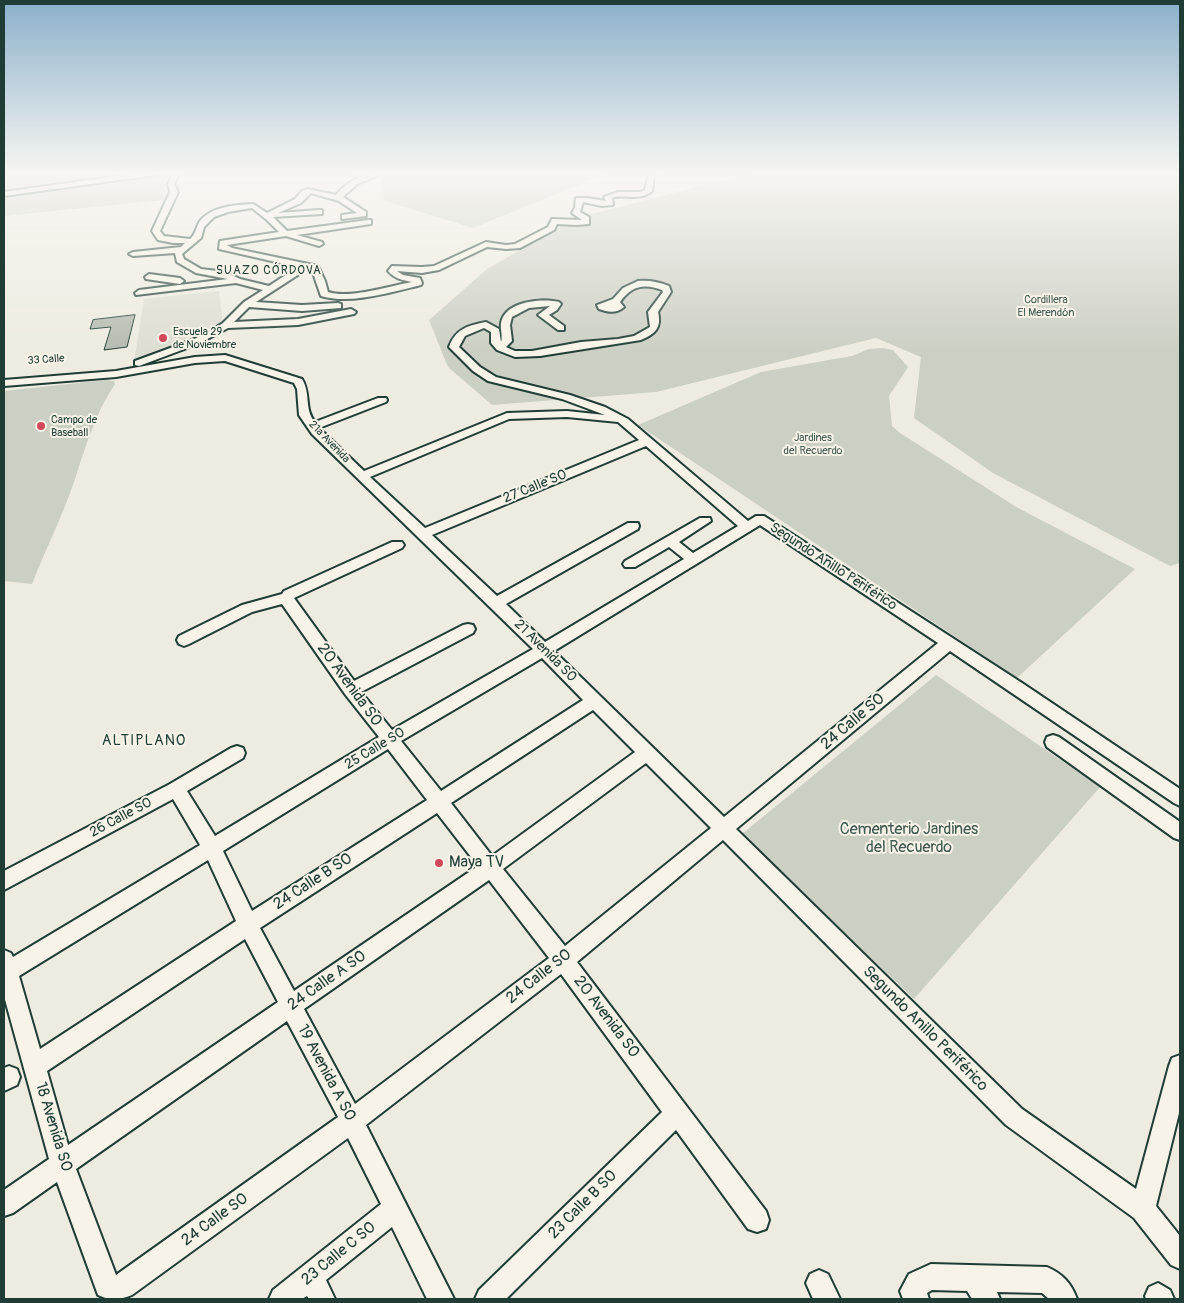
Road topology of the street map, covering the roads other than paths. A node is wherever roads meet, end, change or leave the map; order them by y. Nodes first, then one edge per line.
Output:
1 (157, 233) edge
2 (198, 233) edge
3 (284, 233) joint
4 (542, 233) edge
5 (193, 241) junction
6 (319, 244) dead end
7 (183, 249) junction
8 (133, 254) dead end
9 (305, 266) junction
10 (226, 275) junction
11 (149, 277) dead end
12 (237, 281) junction
13 (268, 288) junction
14 (139, 293) dead end
15 (326, 296) junction
16 (613, 302) dead end
17 (247, 304) junction
18 (338, 306) dead end
19 (320, 307) junction
20 (351, 312) dead end
21 (226, 325) junction
22 (561, 328) dead end
23 (500, 348) junction
24 (149, 364) junction
25 (87, 373) junction
26 (4, 375) edge
27 (4, 383) edge
28 (382, 400) dead end
29 (624, 422) junction
30 (314, 426) junction
31 (645, 442) junction
32 (364, 475) junction
33 (705, 521) dead end
34 (633, 526) dead end
35 (748, 528) junction
36 (425, 533) junction
37 (673, 543) junction
38 (397, 546) dead end
39 (695, 559) junction
40 (630, 564) dead end
41 (288, 600) junction
42 (496, 603) junction
43 (468, 629) dead end
44 (184, 640) dead end
45 (949, 643) junction
46 (544, 650) junction
47 (351, 690) junction
48 (594, 701) junction
49 (390, 739) junction
50 (1053, 742) dead end
51 (237, 753) dead end
52 (647, 753) junction
53 (176, 789) junction
54 (1180, 798) edge
55 (437, 802) junction
56 (723, 830) junction
57 (1180, 832) edge
58 (212, 847) junction
59 (489, 868) junction
60 (4, 881) edge
61 (248, 924) junction
62 (563, 960) junction
63 (5, 969) edge
64 (291, 1007) junction
65 (34, 1066) junction
66 (1180, 1066) edge
67 (678, 1112) junction
68 (352, 1121) junction
69 (62, 1164) junction
70 (4, 1204) edge
71 (396, 1208) junction
72 (1143, 1209) junction
73 (757, 1220) dead end
74 (1180, 1256) edge
75 (311, 1276) junction
76 (113, 1289) joint
77 (981, 1289) edge
78 (282, 1299) edge
79 (322, 1299) edge
80 (441, 1299) edge
81 (488, 1299) edge
82 (916, 1299) edge
83 (1064, 1299) edge

1 - 5 street
2 - 5 street
3 - 6 street
3 - 9 street
4 - 15 street
5 - 7 street
7 - 8 street
7 - 10 street
9 - 13 street
9 - 15 street
10 - 11 street
10 - 12 street
12 - 13 street
12 - 14 street
13 - 17 street
15 - 19 street
16 - 23 street
17 - 19 street
17 - 21 street
18 - 19 street
20 - 21 street
21 - 24 street
22 - 23 street
23 - 29 street, Segundo Anillo Periférico
24 - 25 street
24 - 30 street, 21a Avenida
25 - 26 street, 33 Calle
25 - 27 street, 33 Calle
28 - 30 street
29 - 31 street, Segundo Anillo Periférico
29 - 32 street
30 - 32 street, 21a Avenida
31 - 35 street, Segundo Anillo Periférico
31 - 36 street, 27 Calle SO
32 - 36 street, 21 Avenida SO
33 - 37 street
34 - 42 street
35 - 39 street, 25 Calle SO
35 - 45 street, Segundo Anillo Periférico
36 - 42 street, 21 Avenida SO
37 - 39 street
37 - 40 street
38 - 41 street
39 - 46 street, 25 Calle SO
41 - 44 street
41 - 47 street, 20 Avenida SO
42 - 46 street, 21 Avenida SO
43 - 47 street
45 - 54 street, Segundo Anillo Periférico
45 - 56 street, 24 Calle SO
46 - 48 street, 21 Avenida SO
46 - 49 street, 25 Calle SO
47 - 49 street, 20 Avenida SO
48 - 52 street, 21 Avenida SO
48 - 55 street, 24 Calle B SO
49 - 55 street, 20 Avenida SO
49 - 58 street, 25 Calle SO
50 - 57 street
51 - 53 street, 26 Calle SO
52 - 56 street, 21 Avenida SO
52 - 59 street, 24 Calle A SO
53 - 58 street, 19 Avenida A SO
53 - 60 street, 26 Calle SO
55 - 59 street, 20 Avenida SO
55 - 61 street, 24 Calle B SO
56 - 62 street, 24 Calle SO
56 - 72 street, Segundo Anillo Periférico
58 - 61 street, 19 Avenida A SO
58 - 63 street, 25 Calle SO
59 - 62 street, 20 Avenida SO
59 - 64 street, 24 Calle A SO
61 - 64 street, 19 Avenida A SO
61 - 65 street, 24 Calle B SO
62 - 67 street, 20 Avenida SO
62 - 68 street, 24 Calle SO
63 - 65 street, 18 Avenida SO
64 - 68 street, 19 Avenida A SO
64 - 69 street, 24 Calle A SO
65 - 69 street, 18 Avenida SO
66 - 72 street
67 - 73 street, 20 Avenida SO
67 - 81 street, 23 Calle B SO
68 - 71 street, 19 Avenida A SO
68 - 76 street, 24 Calle SO
69 - 70 street, 24 Calle A SO
69 - 76 street, 18 Avenida SO
71 - 75 street, 23 Calle C SO
71 - 80 street, 19 Avenida A SO
72 - 74 street
75 - 78 street, 23 Calle C SO
75 - 79 street
77 - 82 street
77 - 83 street

